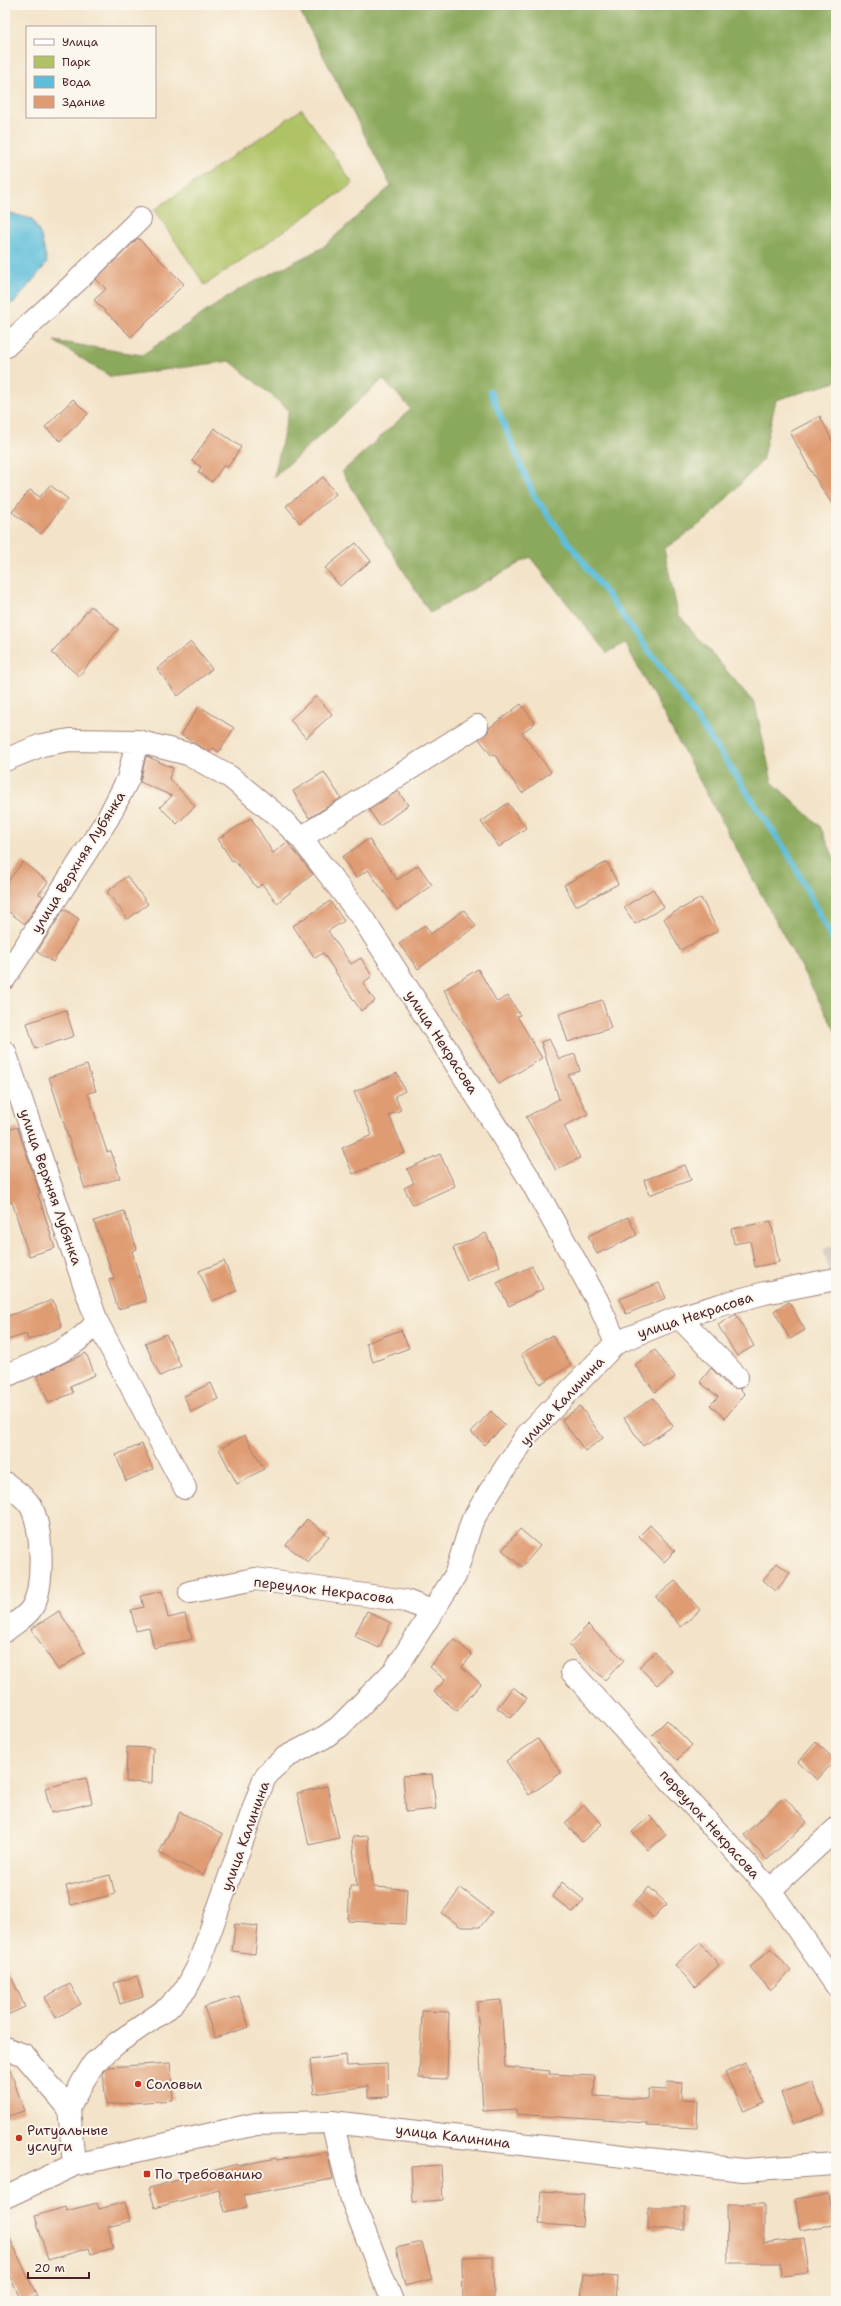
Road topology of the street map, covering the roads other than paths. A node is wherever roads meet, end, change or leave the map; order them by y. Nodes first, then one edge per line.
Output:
1 (140, 219) dead end
2 (5, 347) edge
3 (477, 726) dead end
4 (137, 741) junction
5 (5, 760) edge
6 (301, 838) junction
7 (5, 978) edge
8 (5, 1052) edge
9 (836, 1279) edge
10 (680, 1317) junction
11 (97, 1322) junction
12 (616, 1343) junction
13 (5, 1376) edge
14 (737, 1377) dead end
15 (5, 1484) edge
16 (185, 1488) dead end
17 (190, 1592) dead end
18 (432, 1611) junction
19 (5, 1631) edge
20 (572, 1672) dead end
21 (836, 1829) edge
22 (770, 1890) junction
23 (836, 1985) edge
24 (5, 2048) edge
25 (69, 2108) junction
26 (332, 2122) junction
27 (831, 2162) edge
28 (74, 2165) junction
29 (5, 2197) edge
30 (392, 2301) edge

1 - 2 street
3 - 6 street
4 - 5 street, улица Некрасова
4 - 6 street, улица Некрасова
4 - 7 street, улица Верхняя Лубянка
6 - 12 street, улица Некрасова
8 - 11 street, улица Верхняя Лубянка
9 - 10 street, улица Некрасова
10 - 12 street, улица Некрасова
10 - 14 street
11 - 13 street
11 - 16 street, улица Верхняя Лубянка
12 - 18 street, улица Калинина
15 - 19 street
17 - 18 street, переулок Некрасова
18 - 25 street, улица Калинина
20 - 22 street, переулок Некрасова
21 - 22 street
22 - 23 street, переулок Некрасова
24 - 25 street
25 - 28 street
26 - 27 street, улица Калинина
26 - 28 street, улица Калинина
26 - 30 street
28 - 29 street, улица Калинина

